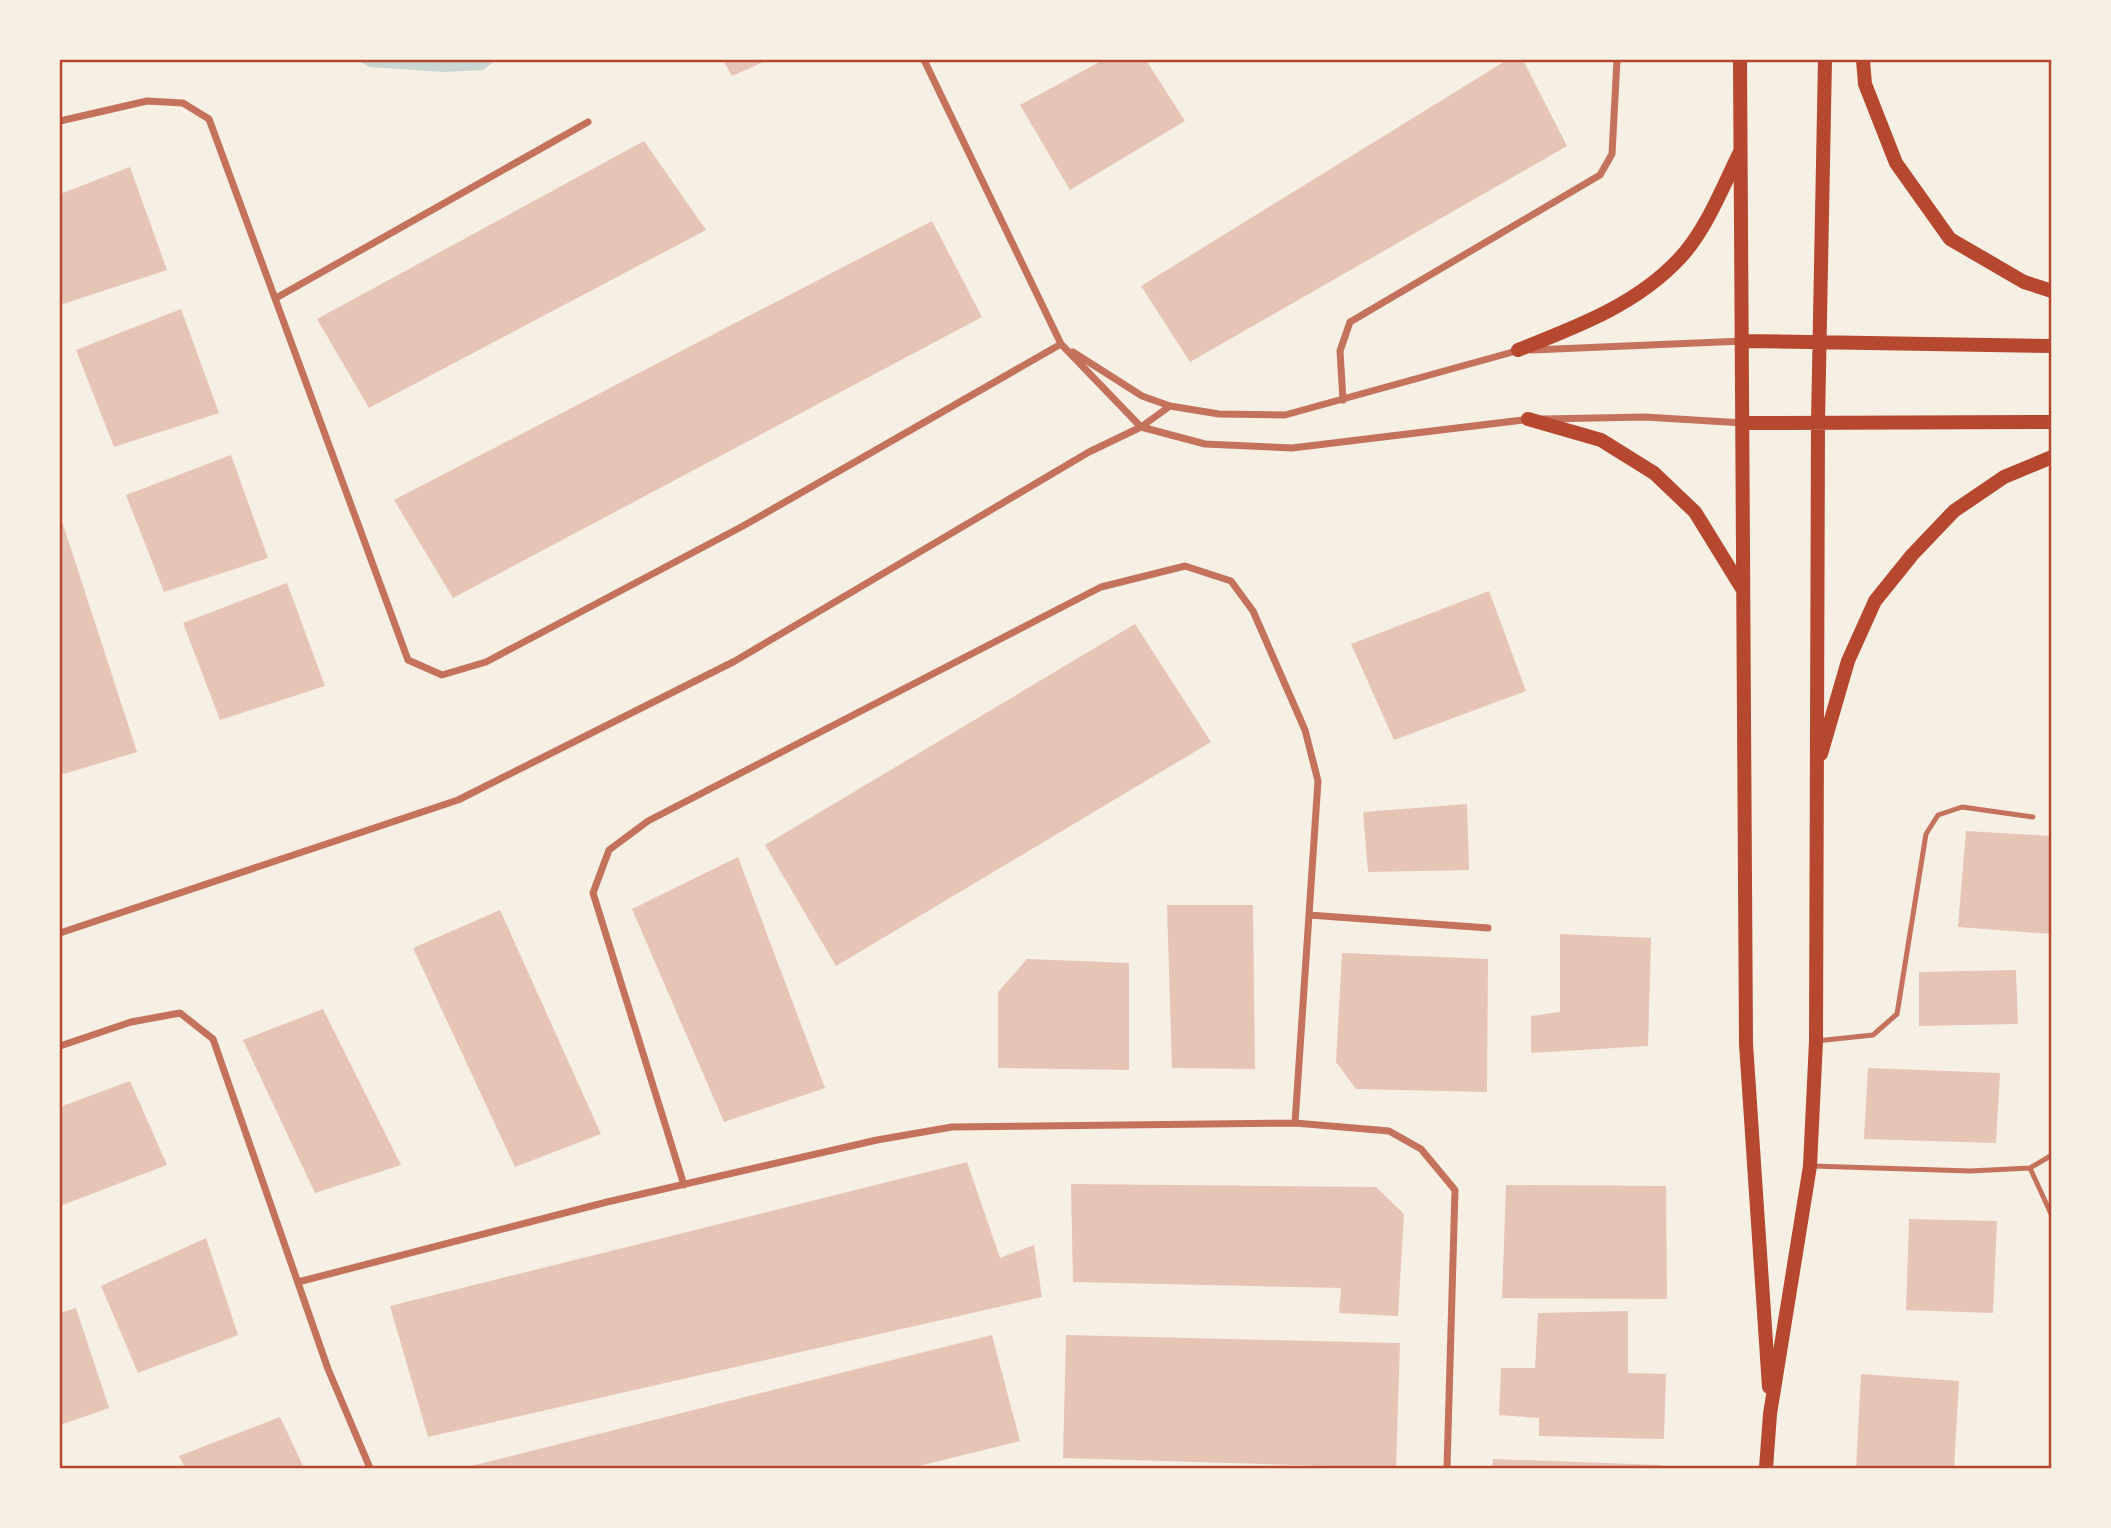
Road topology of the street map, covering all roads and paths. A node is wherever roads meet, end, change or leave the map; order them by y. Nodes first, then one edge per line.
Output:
1 (924, 60) edge
2 (1617, 60) edge
3 (1740, 60) edge
4 (1825, 60) edge
5 (1863, 60) edge
6 (60, 121) edge
7 (588, 122) dead end
8 (1741, 149) junction
9 (2052, 291) edge
10 (276, 298) junction
11 (1743, 341) junction
12 (1819, 341) junction
13 (1061, 344) junction
14 (2052, 346) edge
15 (1518, 350) junction
16 (1342, 400) junction
17 (1170, 406) junction
18 (1528, 419) junction
19 (1818, 422) junction
20 (2052, 422) edge
21 (1743, 423) junction
22 (1141, 427) junction
23 (2052, 457) edge
24 (1744, 592) junction
25 (1816, 771) junction
26 (2034, 817) dead end
27 (1309, 915) junction
28 (1488, 928) dead end
29 (60, 933) edge
30 (1816, 1041) junction
31 (60, 1046) edge
32 (1295, 1123) junction
33 (2052, 1155) edge
34 (1810, 1166) junction
35 (2030, 1168) junction
36 (684, 1185) junction
37 (2052, 1216) edge
38 (298, 1282) junction
39 (1770, 1414) junction
40 (370, 1468) edge
41 (1447, 1468) edge
42 (1766, 1468) edge

1 - 13 street
2 - 16 street
3 - 8 main road
4 - 12 main road
5 - 9 main road
6 - 10 street
7 - 10 street
8 - 11 main road
8 - 15 main road
10 - 13 street
11 - 12 main road
11 - 15 street
11 - 21 main road
12 - 14 main road
12 - 19 main road
13 - 17 street
13 - 22 street
15 - 16 street
16 - 17 street
17 - 22 street
18 - 21 street
18 - 22 street
18 - 24 main road
19 - 20 main road
19 - 21 main road
19 - 25 main road
21 - 24 main road
22 - 29 street
23 - 25 main road
24 - 39 main road
25 - 30 main road
26 - 30 lane
27 - 28 street
27 - 32 street
27 - 36 street
30 - 34 main road
31 - 38 street
32 - 36 street
32 - 41 street
33 - 35 lane
34 - 35 lane
34 - 39 main road
35 - 37 lane
36 - 38 street
38 - 40 street
39 - 42 main road

